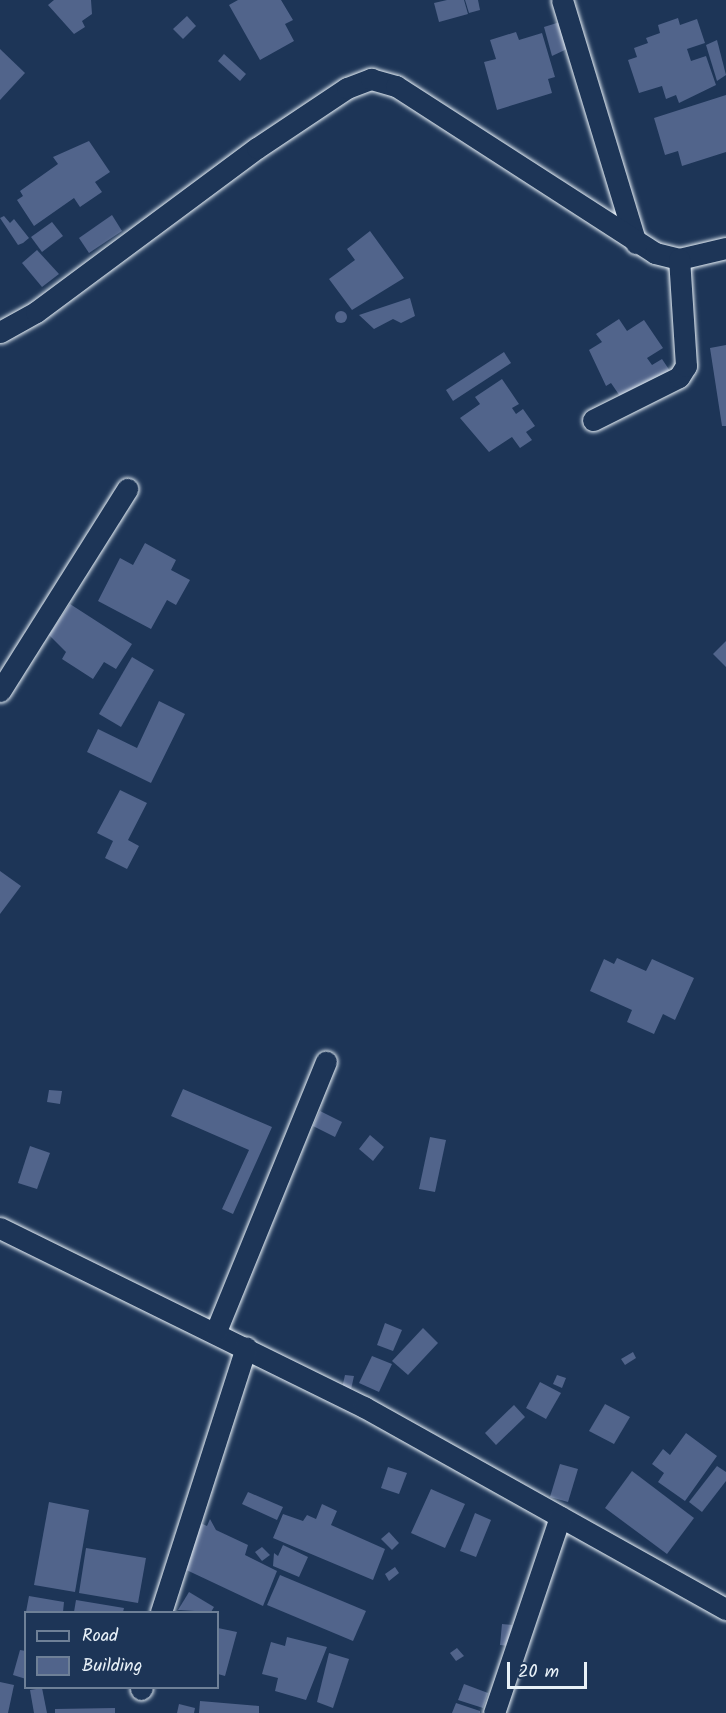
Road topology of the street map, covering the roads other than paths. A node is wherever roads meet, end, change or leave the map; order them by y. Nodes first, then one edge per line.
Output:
1 (562, 0) edge
2 (636, 243) junction
3 (726, 248) edge
4 (679, 259) junction
5 (0, 333) edge
6 (593, 420) dead end
7 (128, 489) dead end
8 (0, 691) edge
9 (326, 1062) dead end
10 (0, 1228) edge
11 (216, 1331) junction
12 (246, 1347) junction
13 (560, 1517) junction
14 (726, 1610) edge
15 (161, 1611) edge
16 (494, 1713) edge

1 - 2 street
2 - 4 street
2 - 5 street
3 - 4 street
4 - 6 street
7 - 8 street
9 - 11 street
10 - 11 street
11 - 12 street
12 - 13 street
12 - 15 street
13 - 14 street
13 - 16 street

